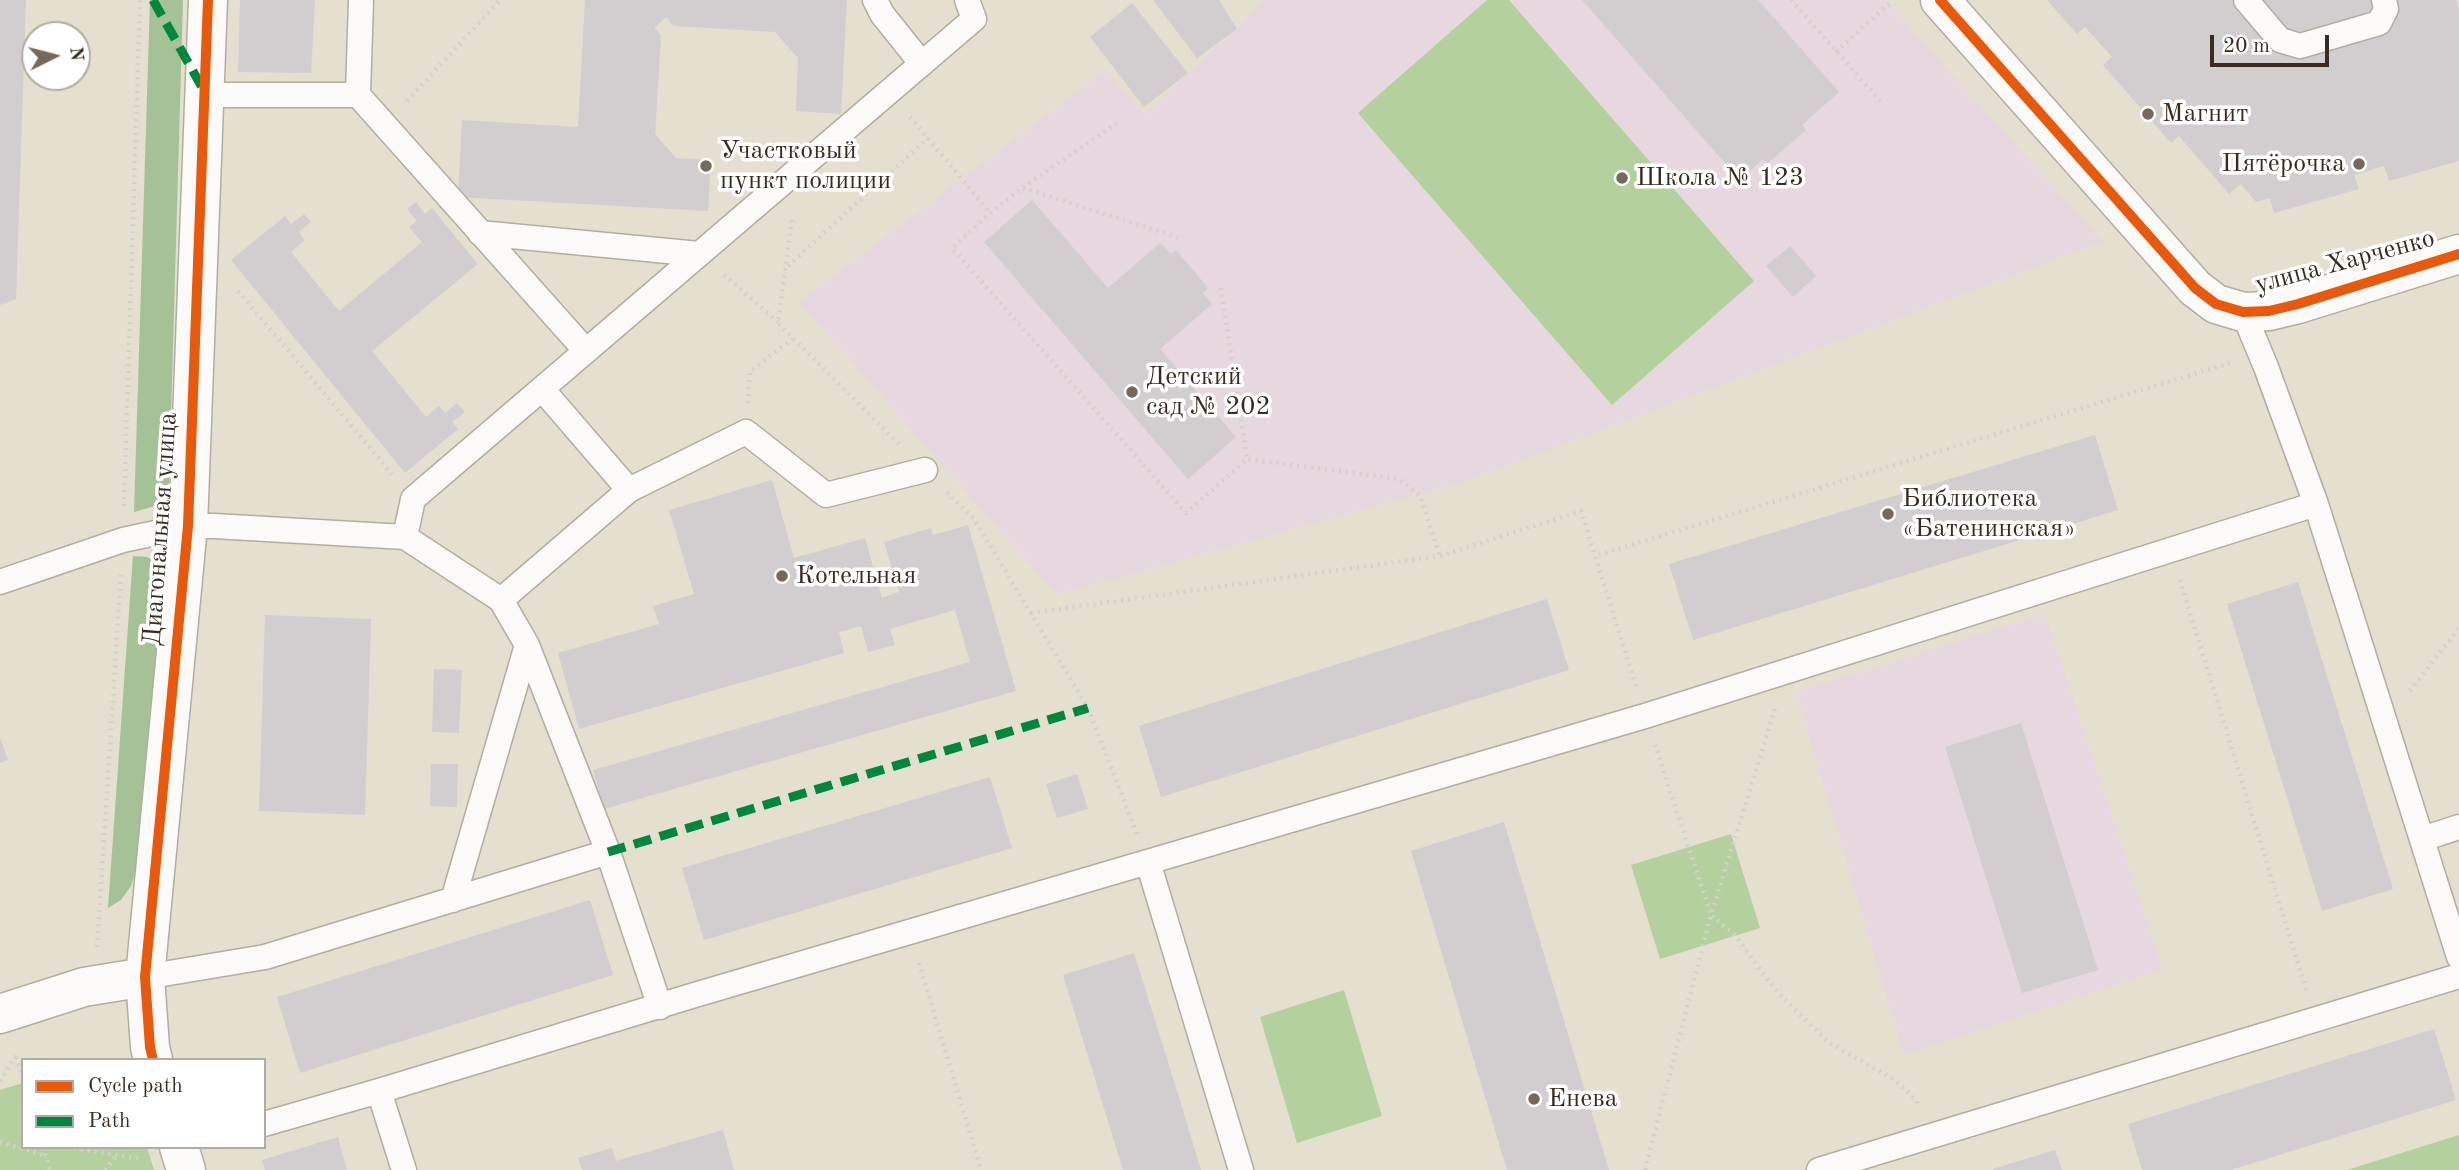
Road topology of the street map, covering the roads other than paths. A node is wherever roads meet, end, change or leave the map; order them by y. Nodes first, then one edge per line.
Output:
1 (208, 0) edge
2 (361, 0) edge
3 (875, 0) edge
4 (967, 0) edge
5 (1940, 0) edge
6 (2246, 0) edge
7 (2384, 0) edge
8 (922, 64) junction
9 (206, 95) junction
10 (358, 96) junction
11 (480, 233) junction
12 (699, 254) junction
13 (2459, 254) edge
14 (2243, 312) junction
15 (586, 351) junction
16 (542, 389) junction
17 (925, 470) road end
18 (629, 490) junction
19 (2316, 504) junction
20 (188, 526) junction
21 (405, 537) junction
22 (0, 582) edge
23 (502, 600) junction
24 (527, 645) junction
25 (2459, 827) edge
26 (2422, 839) junction
27 (608, 852) junction
28 (1148, 862) junction
29 (453, 900) junction
30 (2459, 957) edge
31 (2459, 976) edge
32 (145, 977) junction
33 (660, 1007) junction
34 (0, 1014) edge
35 (153, 1058) edge
36 (379, 1091) junction
37 (266, 1123) edge
38 (181, 1149) edge
39 (186, 1170) edge
40 (404, 1170) edge
41 (1241, 1170) edge
42 (1819, 1170) edge

1 - 9 street, Диагональная улица
2 - 10 lane
3 - 8 lane
4 - 8 lane
5 - 14 street
6 - 7 lane
8 - 12 lane
9 - 10 lane
9 - 20 street, Диагональная улица
10 - 11 lane
11 - 12 lane
11 - 15 lane
12 - 15 lane
13 - 14 street, улица Харченко
14 - 19 lane
15 - 16 lane
16 - 18 lane
16 - 21 lane
17 - 18 lane
18 - 23 lane
19 - 26 lane
19 - 28 lane
20 - 21 lane
20 - 22 lane
20 - 32 street, Диагональная улица
21 - 23 lane
23 - 24 lane
24 - 27 lane
24 - 29 lane
25 - 26 lane
26 - 30 lane
27 - 29 lane
27 - 33 lane
28 - 33 lane
28 - 41 lane
29 - 32 lane
31 - 42 lane
32 - 34 street
32 - 35 street, Диагональная улица
33 - 36 lane
36 - 37 lane
36 - 40 lane
38 - 39 street

